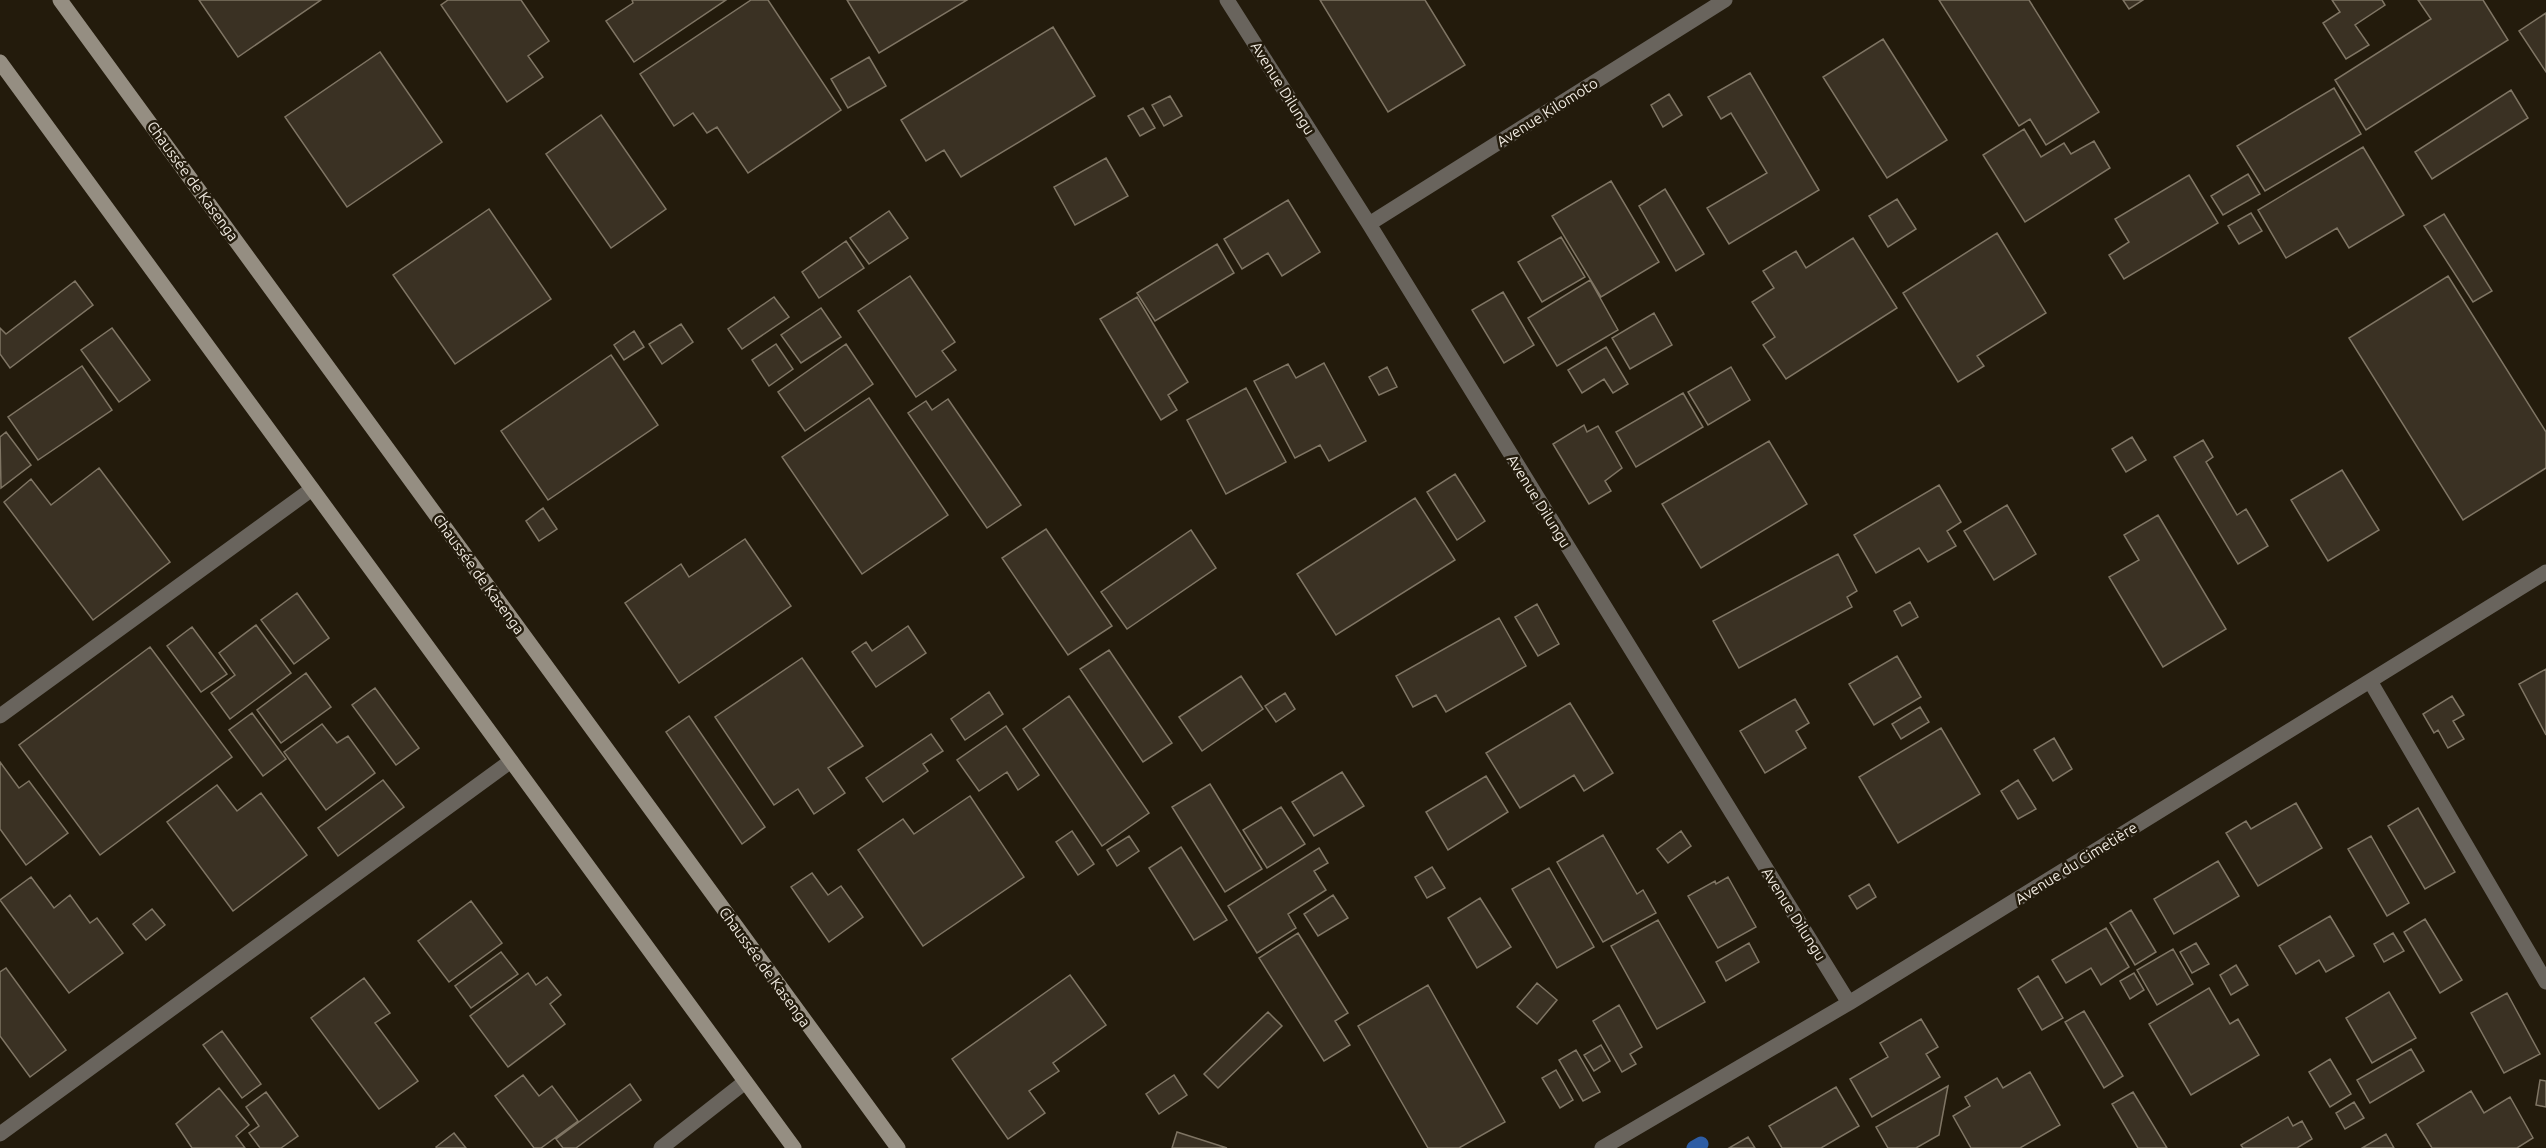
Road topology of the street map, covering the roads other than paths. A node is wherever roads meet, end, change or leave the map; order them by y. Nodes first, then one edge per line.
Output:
1 (60, 0) edge
2 (1227, 0) edge
3 (1725, 0) edge
4 (0, 62) edge
5 (1368, 224) junction
6 (312, 489) junction
7 (2546, 572) edge
8 (2370, 681) junction
9 (0, 716) edge
10 (511, 761) junction
11 (2546, 981) edge
12 (1849, 1003) junction
13 (745, 1082) junction
14 (0, 1134) edge
15 (661, 1148) edge
16 (794, 1148) edge
17 (898, 1148) edge
18 (1602, 1148) edge

1 - 17 main road, Chaussée de Kasenga
2 - 5 street, Avenue Dilungu
3 - 5 street, Avenue Kilomoto
4 - 6 main road
5 - 12 street, Avenue Dilungu
6 - 9 street
6 - 10 main road
7 - 8 street, Avenue du Cimetière
8 - 11 street
8 - 12 street, Avenue du Cimetière
10 - 13 main road
10 - 14 street
12 - 18 street, Avenue du Cimetière
13 - 15 street
13 - 16 main road

